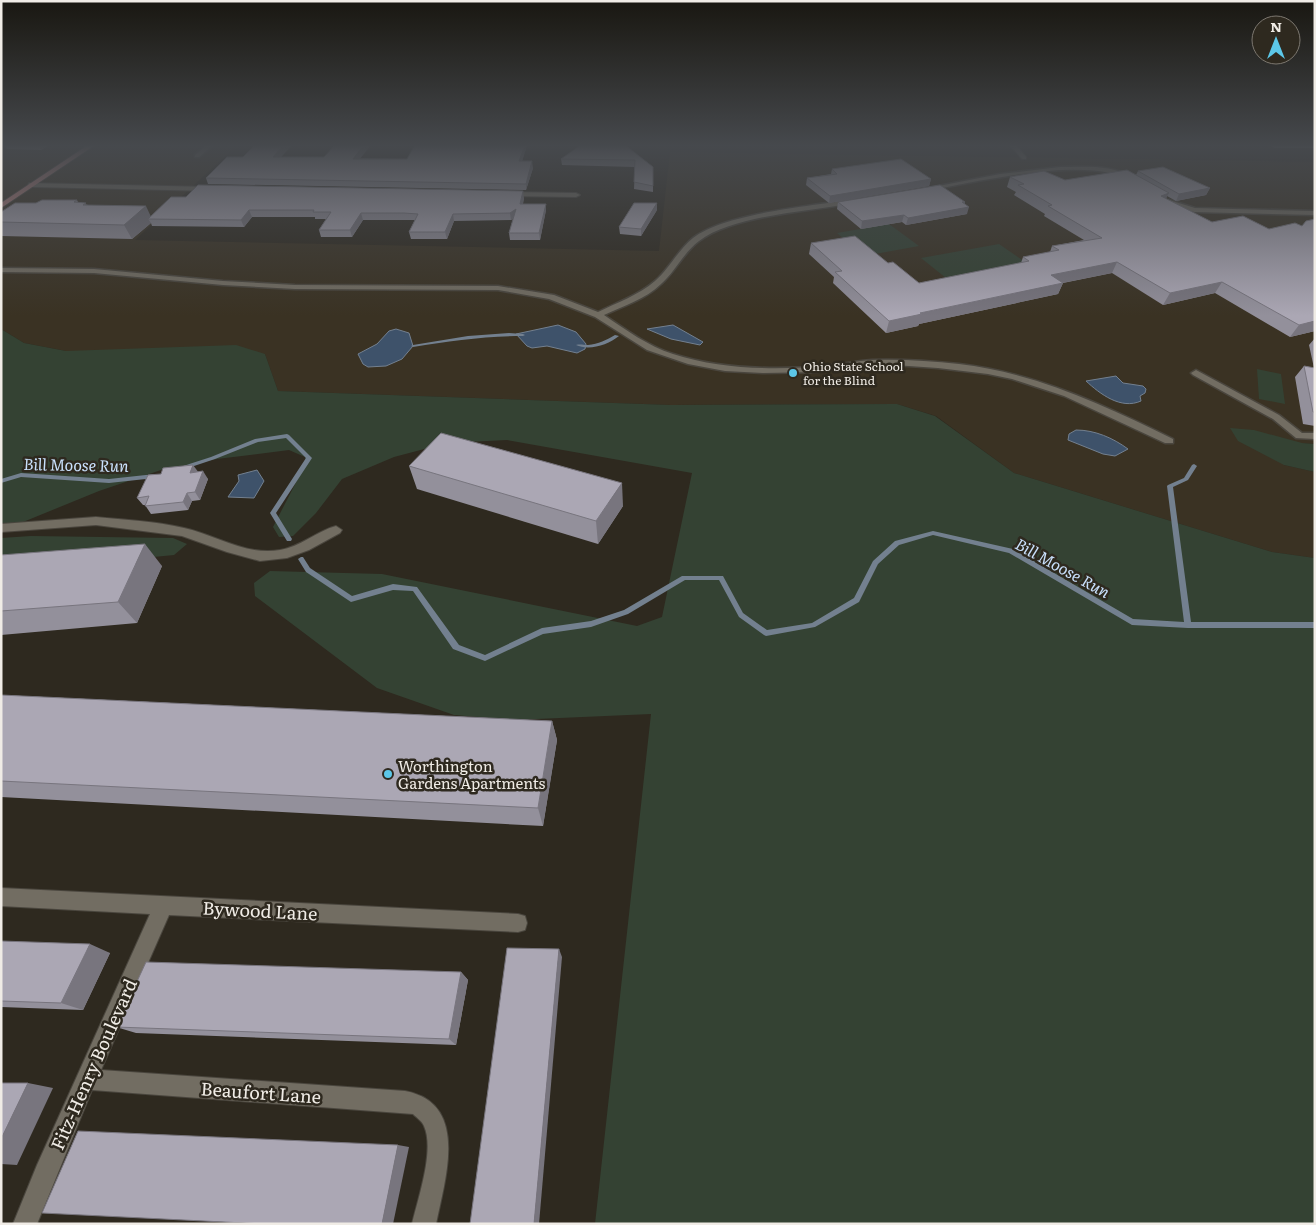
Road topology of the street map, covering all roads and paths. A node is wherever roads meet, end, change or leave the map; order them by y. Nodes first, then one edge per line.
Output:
1 (849, 202) edge
2 (1169, 202) edge
3 (1315, 214) edge
4 (1, 270) edge
5 (598, 315) junction
6 (1196, 373) dead end
7 (1315, 436) edge
8 (1169, 441) dead end
9 (1, 528) edge
10 (336, 530) dead end
11 (1, 898) edge
12 (163, 906) junction
13 (518, 923) dead end
14 (86, 1079) junction
15 (25, 1224) edge
16 (424, 1224) edge

1 - 5 lane
2 - 3 lane
4 - 5 lane
5 - 8 lane
6 - 7 lane
9 - 10 street
11 - 12 street, Bywood Lane
12 - 13 street, Bywood Lane
12 - 14 street, Fitz-Henry Boulevard
14 - 15 street, Fitz-Henry Boulevard
14 - 16 street, Beaufort Lane

